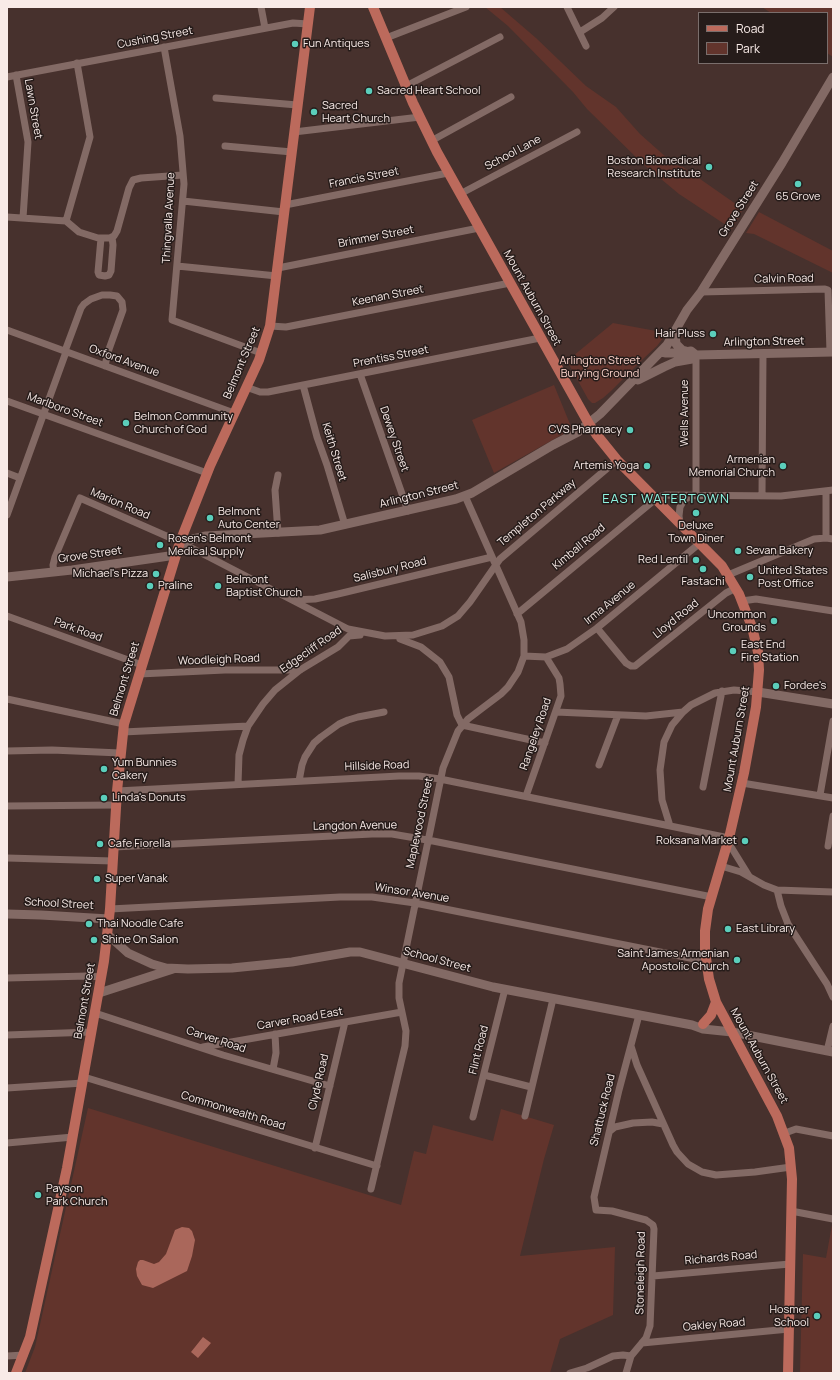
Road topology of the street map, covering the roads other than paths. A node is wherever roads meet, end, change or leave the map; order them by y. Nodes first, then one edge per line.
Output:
1 (261, 7) edge
2 (310, 7) edge
3 (373, 7) edge
4 (466, 7) edge
5 (567, 7) edge
6 (614, 7) edge
7 (308, 24) junction
8 (264, 28) junction
9 (580, 32) junction
10 (500, 37) dead end
11 (386, 38) junction
12 (586, 46) dead end
13 (164, 47) junction
14 (77, 63) junction
15 (16, 75) junction
16 (7, 77) edge
17 (833, 77) edge
18 (406, 86) junction
19 (512, 97) dead end
20 (216, 98) dead end
21 (297, 105) junction
22 (420, 117) junction
23 (294, 132) junction
24 (577, 132) dead end
25 (431, 141) junction
26 (225, 146) dead end
27 (292, 152) junction
28 (448, 173) junction
29 (183, 175) junction
30 (460, 194) junction
31 (183, 202) junction
32 (285, 208) junction
33 (7, 217) edge
34 (22, 218) junction
35 (66, 221) junction
36 (479, 228) junction
37 (112, 237) junction
38 (101, 238) junction
39 (177, 266) junction
40 (277, 272) junction
41 (510, 283) junction
42 (700, 292) junction
43 (270, 326) junction
44 (7, 330) edge
45 (675, 332) junction
46 (540, 338) junction
47 (66, 351) junction
48 (686, 351) junction
49 (661, 352) junction
50 (831, 352) edge
51 (261, 353) junction
52 (763, 354) junction
53 (696, 355) junction
54 (675, 362) junction
55 (105, 366) junction
56 (360, 374) junction
57 (630, 384) junction
58 (303, 385) junction
59 (246, 387) junction
60 (7, 401) edge
61 (234, 413) junction
62 (44, 414) junction
63 (589, 424) junction
64 (618, 460) junction
65 (7, 473) edge
66 (206, 473) junction
67 (278, 475) dead end
68 (20, 478) junction
69 (829, 491) edge
70 (465, 496) junction
71 (694, 496) junction
72 (762, 496) junction
73 (656, 498) junction
74 (408, 510) junction
75 (7, 515) edge
76 (680, 522) junction
77 (345, 525) junction
78 (278, 533) junction
79 (829, 538) edge
80 (180, 542) junction
81 (700, 543) junction
82 (176, 555) junction
83 (492, 557) junction
84 (496, 566) junction
85 (54, 572) junction
86 (728, 575) junction
87 (7, 577) edge
88 (736, 588) junction
89 (293, 600) junction
90 (742, 601) junction
91 (833, 611) edge
92 (517, 614) junction
93 (7, 616) edge
94 (597, 628) junction
95 (385, 636) junction
96 (524, 656) junction
97 (546, 657) junction
98 (140, 670) junction
99 (300, 670) junction
100 (722, 692) junction
101 (758, 692) junction
102 (7, 699) edge
103 (833, 704) edge
104 (384, 712) dead end
105 (556, 712) junction
106 (683, 712) junction
107 (618, 714) junction
108 (833, 721) edge
109 (462, 725) junction
110 (248, 726) junction
111 (124, 728) junction
112 (545, 743) junction
113 (7, 750) edge
114 (120, 753) junction
115 (599, 765) dead end
116 (440, 778) junction
117 (299, 781) junction
118 (742, 782) junction
119 (238, 784) junction
120 (703, 787) dead end
121 (117, 791) junction
122 (820, 795) junction
123 (526, 796) junction
124 (833, 798) edge
125 (116, 805) junction
126 (7, 806) edge
127 (833, 816) edge
128 (670, 826) junction
129 (428, 840) junction
130 (728, 840) junction
131 (828, 846) dead end
132 (114, 847) junction
133 (7, 858) edge
134 (113, 861) junction
135 (721, 866) junction
136 (749, 876) junction
137 (777, 890) junction
138 (833, 892) edge
139 (712, 897) junction
140 (415, 903) junction
141 (110, 909) junction
142 (7, 914) edge
143 (109, 919) junction
144 (108, 934) junction
145 (705, 961) junction
146 (402, 963) junction
147 (174, 969) junction
148 (101, 977) junction
149 (7, 978) edge
150 (505, 989) junction
151 (99, 993) junction
152 (833, 997) edge
153 (553, 999) junction
154 (716, 1002) junction
155 (402, 1012) junction
156 (95, 1013) junction
157 (639, 1015) junction
158 (345, 1022) junction
159 (703, 1024) junction
160 (692, 1025) junction
161 (833, 1026) edge
162 (92, 1032) junction
163 (732, 1032) junction
164 (275, 1034) junction
165 (7, 1035) edge
166 (631, 1046) junction
167 (201, 1047) junction
168 (830, 1052) edge
169 (272, 1069) junction
170 (484, 1075) junction
171 (83, 1080) junction
172 (330, 1086) junction
173 (531, 1087) junction
174 (7, 1088) edge
175 (525, 1116) dead end
176 (473, 1117) dead end
177 (663, 1124) junction
178 (610, 1131) junction
179 (784, 1133) junction
180 (833, 1136) edge
181 (73, 1137) junction
182 (7, 1143) edge
183 (315, 1148) junction
184 (377, 1166) junction
185 (791, 1167) junction
186 (371, 1189) dead end
187 (596, 1210) joint
188 (791, 1211) junction
189 (833, 1220) edge
190 (790, 1264) junction
191 (653, 1276) junction
192 (789, 1329) junction
193 (642, 1343) junction
194 (24, 1354) junction
195 (7, 1356) edge
196 (631, 1356) junction
197 (586, 1370) edge
198 (16, 1373) edge
199 (570, 1373) edge
200 (626, 1373) edge
201 (788, 1373) edge

1 - 8 street
2 - 7 main road, Belmont Street
3 - 11 main road, Mount Auburn Street
4 - 11 street
5 - 9 street
6 - 9 street
7 - 8 street, Cushing Street
7 - 21 main road, Belmont Street
8 - 13 street, Cushing Street
9 - 12 street
10 - 18 street
11 - 18 main road, Mount Auburn Street
13 - 14 street, Cushing Street
13 - 29 street, Thingvalla Avenue
14 - 15 street, Cushing Street
14 - 35 street
15 - 16 street, Cushing Street
15 - 34 street, Lawn Street
17 - 42 street, Grove Street
18 - 22 main road, Mount Auburn Street
19 - 25 street
20 - 21 street
21 - 23 main road, Belmont Street
22 - 23 street
22 - 25 main road, Mount Auburn Street
23 - 27 main road, Belmont Street
24 - 30 street, School Lane
25 - 28 main road, Mount Auburn Street
26 - 27 street
27 - 32 main road, Belmont Street
28 - 30 main road, Mount Auburn Street
28 - 32 street, Francis Street
29 - 31 street, Thingvalla Avenue
29 - 37 street
30 - 36 main road, Mount Auburn Street
31 - 32 street, Francis Street
31 - 39 street, Thingvalla Avenue
32 - 40 main road, Belmont Street
33 - 34 street
34 - 35 street
35 - 38 street
36 - 40 street, Brimmer Street
36 - 41 main road, Mount Auburn Street
37 - 38 street
37 - 38 street
39 - 40 street, Brimmer Street
39 - 51 street, Thingvalla Avenue
40 - 43 main road, Belmont Street
41 - 43 street, Keenan Street
41 - 46 main road, Mount Auburn Street
42 - 45 street, Grove Street
42 - 50 street, Calvin Road
43 - 51 main road, Belmont Street
44 - 47 street, Oxford Avenue
45 - 48 street
45 - 49 street, Grove Street
46 - 56 street, Prentiss Street
46 - 63 main road, Mount Auburn Street
47 - 55 street, Oxford Avenue
47 - 55 street
47 - 62 street
48 - 49 street, Arlington Street
48 - 53 street, Arlington Street
49 - 54 street
49 - 57 street, Arlington Street
50 - 52 street, Arlington Street
51 - 59 main road, Belmont Street
52 - 53 street, Arlington Street
52 - 72 street
53 - 54 street, Arlington Street
53 - 71 street, Wells Avenue
54 - 57 street, Arlington Street
55 - 61 street, Oxford Avenue
56 - 58 street, Prentiss Street
56 - 74 street, Dewey Street
57 - 63 street, Arlington Street
58 - 59 street, Prentiss Street
58 - 77 street, Keith Street
59 - 61 main road, Belmont Street
60 - 62 street, Marlboro Street
61 - 66 main road, Belmont Street
62 - 66 street, Marlboro Street
62 - 68 street
63 - 64 main road, Mount Auburn Street
63 - 70 street, Arlington Street
64 - 73 main road, Mount Auburn Street
64 - 84 street, Templeton Parkway
65 - 68 street
66 - 80 main road, Belmont Street
67 - 78 street
68 - 75 street
69 - 72 street
69 - 79 street
70 - 74 street, Arlington Street
70 - 83 street, Maplewood Street
71 - 72 street
71 - 73 street
71 - 76 street
73 - 76 main road, Mount Auburn Street
73 - 92 street, Kimball Road
74 - 77 street, Arlington Street
76 - 81 main road, Mount Auburn Street
77 - 78 street, Arlington Street
78 - 80 street, Arlington Street
79 - 86 street
80 - 82 main road, Belmont Street
80 - 85 street, Marion Road
80 - 89 street, Templeton Parkway
81 - 86 main road, Mount Auburn Street
81 - 94 street, Irma Avenue
82 - 85 street, Grove Street
82 - 98 main road, Belmont Street
83 - 84 street, Maplewood Street
83 - 89 street, Salisbury Road
84 - 92 street, Maplewood Street
84 - 95 street, Templeton Parkway
85 - 87 street, Grove Street
86 - 88 main road, Mount Auburn Street
88 - 90 main road, Mount Auburn Street
88 - 94 street, Lloyd Road
89 - 95 street, Templeton Parkway
90 - 91 street
90 - 101 main road, Mount Auburn Street
92 - 96 street, Maplewood Street
93 - 98 street, Park Road
94 - 97 street, Irma Avenue
95 - 99 street, Edgecliff Road
95 - 109 street, Edgecliff Road
96 - 97 street, Irma Avenue
96 - 109 street, Maplewood Street
97 - 105 street, Rangeley Road
98 - 99 street, Woodleigh Road
98 - 111 main road, Belmont Street
99 - 110 street, Edgecliff Road
100 - 101 street
100 - 106 street
100 - 120 street
101 - 103 street
101 - 118 main road, Mount Auburn Street
102 - 111 street
104 - 117 street
105 - 107 street
105 - 112 street, Rangeley Road
106 - 107 street
106 - 128 street
107 - 115 street
108 - 122 street
109 - 112 street
109 - 116 street, Maplewood Street
110 - 111 street
110 - 119 street, Edgecliff Road
111 - 114 main road, Belmont Street
112 - 123 street, Rangeley Road
113 - 114 street
114 - 121 main road, Belmont Street
116 - 117 street, Hillside Road
116 - 123 street, Hillside Road
116 - 129 street, Maplewood Street
117 - 119 street, Hillside Road
118 - 122 street
118 - 130 main road, Mount Auburn Street
119 - 121 street, Hillside Road
121 - 125 main road, Belmont Street
122 - 124 street
123 - 128 street, Hillside Road
125 - 126 street
125 - 132 main road, Belmont Street
127 - 131 street
128 - 130 street, Hillside Road
129 - 132 street, Langdon Avenue
129 - 139 street, Langdon Avenue
129 - 140 street, Maplewood Street
130 - 135 main road, Mount Auburn Street
130 - 136 street
132 - 134 main road, Belmont Street
133 - 134 street
134 - 141 main road, Belmont Street
135 - 136 street
135 - 139 main road, Mount Auburn Street
136 - 137 street
137 - 138 street
137 - 152 street
139 - 145 main road, Mount Auburn Street
140 - 141 street, Winsor Avenue
140 - 145 street, Winsor Avenue
140 - 146 street, Maplewood Street
141 - 143 main road, Belmont Street
142 - 143 street, School Street
143 - 144 main road, Belmont Street
144 - 147 street, School Street
144 - 148 main road, Belmont Street
145 - 154 main road, Mount Auburn Street
146 - 147 street, School Street
146 - 150 street, School Street
146 - 155 street, Maplewood Street
147 - 151 street, School Street
148 - 149 street
148 - 151 main road, Belmont Street
150 - 153 street, School Street
150 - 170 street, Flint Road
151 - 156 main road, Belmont Street
153 - 157 street, School Street
153 - 173 street
154 - 159 main road
154 - 163 main road, Mount Auburn Street
155 - 158 street, Carver Road East
155 - 184 street, Maplewood Street
156 - 162 main road, Belmont Street
156 - 167 street, Carver Road
157 - 160 street, School Street
157 - 166 street, Shattuck Road
158 - 164 street, Carver Road East
158 - 172 street, Clyde Road
159 - 160 street, School Street
159 - 163 street, School Street
160 - 163 street, School Street
161 - 168 street
162 - 165 street
162 - 171 main road, Belmont Street
163 - 168 street, School Street
163 - 179 main road, Mount Auburn Street
164 - 167 street, Carver Road East
164 - 169 street
166 - 177 street
166 - 178 street, Shattuck Road
167 - 169 street, Carver Road
169 - 172 street, Carver Road
170 - 173 street
170 - 176 street, Flint Road
171 - 174 street
171 - 181 main road, Belmont Street
171 - 183 street, Commonwealth Road
172 - 183 street, Clyde Road
173 - 175 street
177 - 178 street
177 - 185 street
178 - 187 street, Shattuck Road
179 - 180 street
179 - 185 main road, Mount Auburn Street
181 - 182 street
181 - 194 main road, Belmont Street
183 - 184 street, Commonwealth Road
184 - 186 street, Maplewood Street
185 - 188 main road, Mount Auburn Street
187 - 191 street, Stoneleigh Road
188 - 189 street
188 - 190 main road, Mount Auburn Street
190 - 191 street, Richards Road
190 - 192 main road, Mount Auburn Street
191 - 193 street, Stoneleigh Road
192 - 193 street, Oakley Road
192 - 201 main road, Mount Auburn Street
193 - 196 street, Stoneleigh Road
194 - 195 street
194 - 198 main road, Belmont Street
196 - 197 street
196 - 200 street, Stoneleigh Road
197 - 199 street

